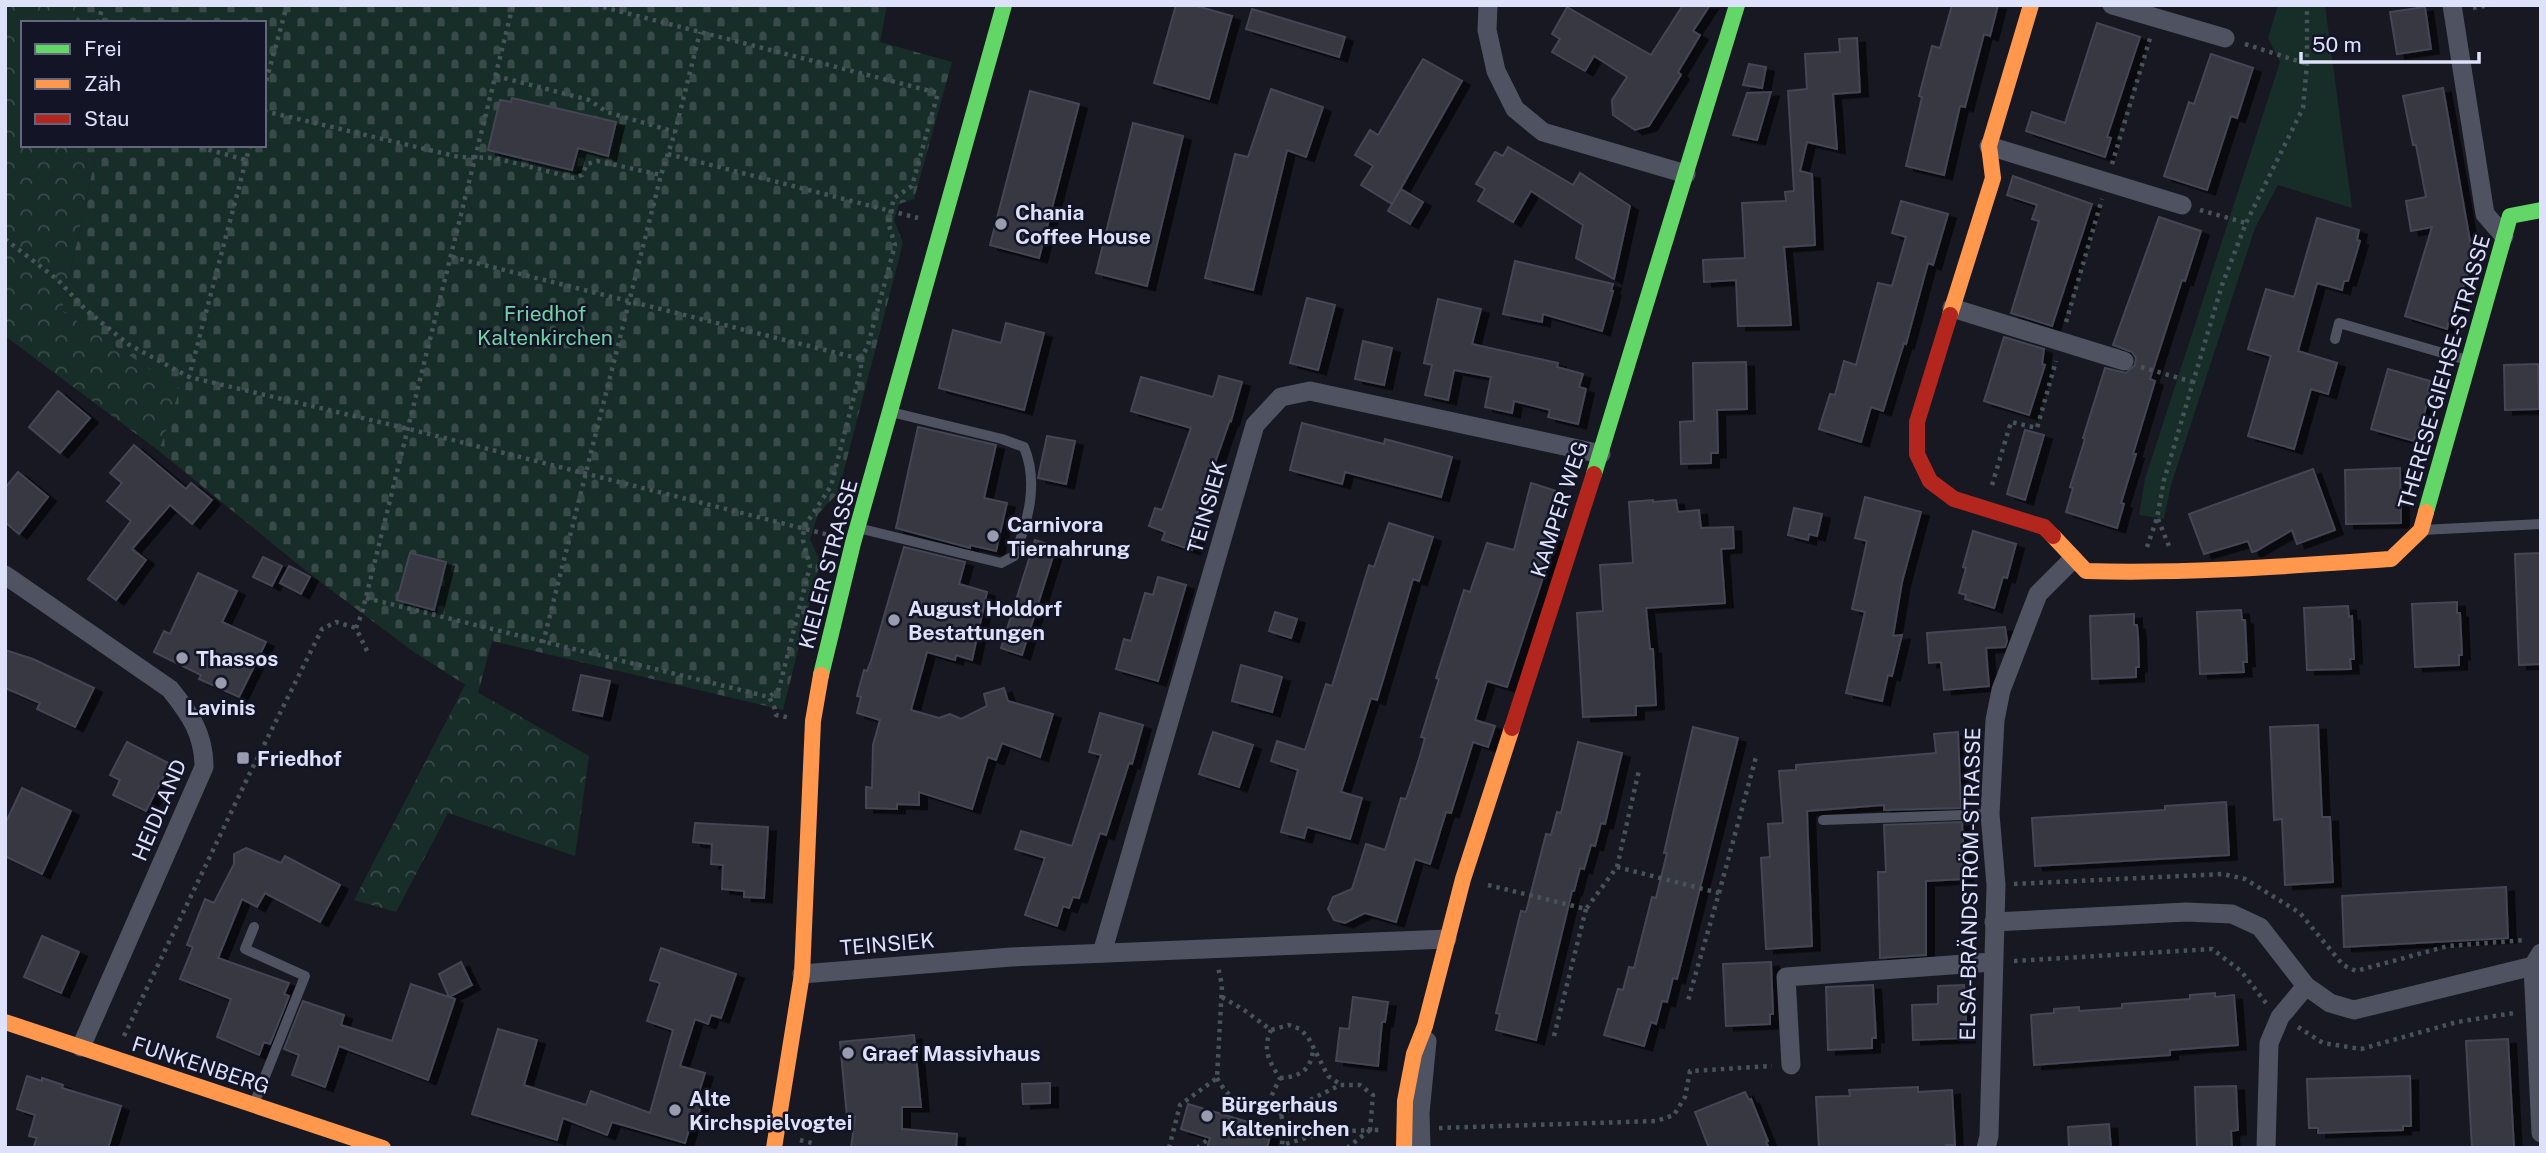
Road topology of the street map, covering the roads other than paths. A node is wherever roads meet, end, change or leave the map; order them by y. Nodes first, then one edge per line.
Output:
1 (1004, 5) edge
2 (1488, 5) edge
3 (1737, 5) edge
4 (2031, 5) edge
5 (2112, 5) edge
6 (2452, 5) edge
7 (2225, 38) road end
8 (1989, 146) junction
9 (1686, 174) junction
10 (2182, 205) road end
11 (2541, 210) edge
12 (2504, 236) junction
13 (1952, 308) junction
14 (2335, 339) dead end
15 (2467, 360) junction
16 (2124, 361) road end
17 (891, 412) junction
18 (1601, 454) junction
19 (2541, 524) edge
20 (858, 527) junction
21 (2421, 530) junction
22 (2073, 559) junction
23 (9, 581) edge
24 (1990, 814) junction
25 (1823, 820) dead end
26 (1994, 922) junction
27 (254, 927) dead end
28 (1447, 939) junction
29 (1102, 953) junction
30 (2537, 960) edge
31 (1992, 962) junction
32 (802, 974) junction
33 (2306, 986) junction
34 (5, 1022) edge
35 (1426, 1026) joint
36 (81, 1047) junction
37 (1791, 1065) road end
38 (253, 1105) junction
39 (2541, 1133) edge
40 (1414, 1135) edge
41 (383, 1148) edge
42 (774, 1148) edge
43 (1404, 1148) edge
44 (1986, 1148) edge
45 (2266, 1148) edge

1 - 17 street, KIELER STRASSE
2 - 9 street
3 - 9 street, KAMPER WEG
4 - 8 street
5 - 7 street
6 - 12 street
8 - 10 street
8 - 13 street
9 - 18 street, KAMPER WEG
11 - 12 street, THERESE-GIEHSE-STRASSE
12 - 15 street, THERESE-GIEHSE-STRASSE
13 - 16 street
13 - 22 street
14 - 15 lane
15 - 21 street, THERESE-GIEHSE-STRASSE
17 - 20 street, KIELER STRASSE
17 - 20 lane
18 - 28 street, KAMPER WEG
18 - 29 street, TEINSIEK
19 - 21 lane, THERESE-GIEHSE-STRASSE
20 - 32 street, KIELER STRASSE
21 - 22 street, THERESE-GIEHSE-STRASSE
22 - 24 street, ELSA-BRÄNDSTRÖM-STRASSE
23 - 36 street, HEIDLAND
24 - 25 lane
24 - 26 street, ELSA-BRÄNDSTRÖM-STRASSE
26 - 31 street, ELSA-BRÄNDSTRÖM-STRASSE
26 - 33 street
27 - 38 lane
28 - 29 street, TEINSIEK
28 - 35 street, KAMPER WEG
29 - 32 street, TEINSIEK
30 - 33 street
30 - 39 street
31 - 37 street
31 - 44 street, ELSA-BRÄNDSTRÖM-STRASSE
32 - 42 street, KIELER STRASSE
33 - 45 street
34 - 36 street, FUNKENBERG
35 - 40 street, KAMPER WEG
36 - 38 street, FUNKENBERG
38 - 41 street, FUNKENBERG
40 - 43 street, KAMPER WEG

